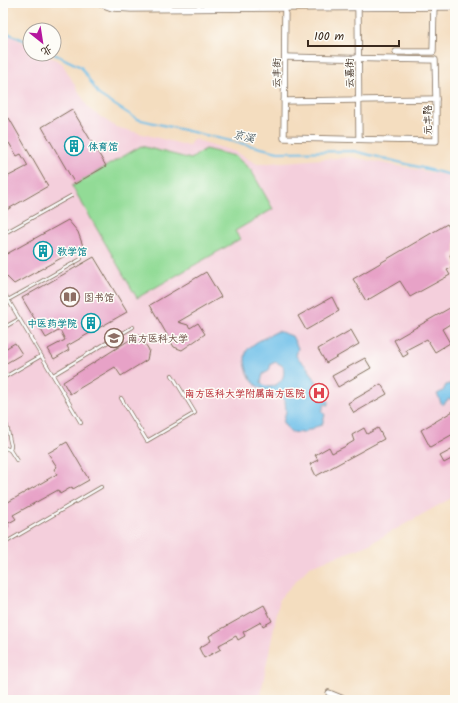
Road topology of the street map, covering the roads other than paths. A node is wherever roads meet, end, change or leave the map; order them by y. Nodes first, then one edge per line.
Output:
1 (98, 3) edge
2 (285, 5) edge
3 (434, 5) edge
4 (162, 6) edge
5 (358, 7) junction
6 (455, 7) edge
7 (396, 52) dead end
8 (285, 57) junction
9 (358, 59) junction
10 (358, 100) junction
11 (436, 100) junction
12 (284, 101) junction
13 (284, 138) joint
14 (359, 139) junction
15 (72, 196) dead end
16 (3, 234) edge
17 (81, 258) dead end
18 (3, 291) edge
19 (8, 300) junction
20 (20, 319) junction
21 (133, 327) dead end
22 (3, 328) edge
23 (41, 356) junction
24 (172, 374) dead end
25 (53, 375) junction
26 (3, 378) edge
27 (121, 398) dead end
28 (3, 419) edge
29 (81, 423) dead end
30 (3, 447) edge
31 (10, 450) junction
32 (17, 461) dead end
33 (101, 487) dead end
34 (3, 544) edge
35 (329, 693) dead end
36 (346, 700) edge

1 - 4 street
2 - 4 street
2 - 5 street
2 - 8 street, 云丰街
3 - 5 street
3 - 6 street
3 - 7 street
5 - 9 street, 云嘉街
8 - 9 street
8 - 12 street, 云丰街
9 - 10 street, 云嘉街
9 - 11 street
10 - 11 street, 元丰路
10 - 12 street, 元丰路
10 - 14 street, 云嘉街
11 - 14 street, 元丰路
12 - 13 street, 云丰街
13 - 14 street, 元丰路
15 - 16 lane
17 - 19 lane
18 - 19 lane
19 - 20 lane
20 - 22 lane
20 - 23 lane
21 - 25 lane
23 - 25 lane
23 - 26 lane
24 - 27 lane
25 - 29 lane
28 - 31 lane
30 - 31 lane
31 - 32 lane
33 - 34 lane
35 - 36 street

